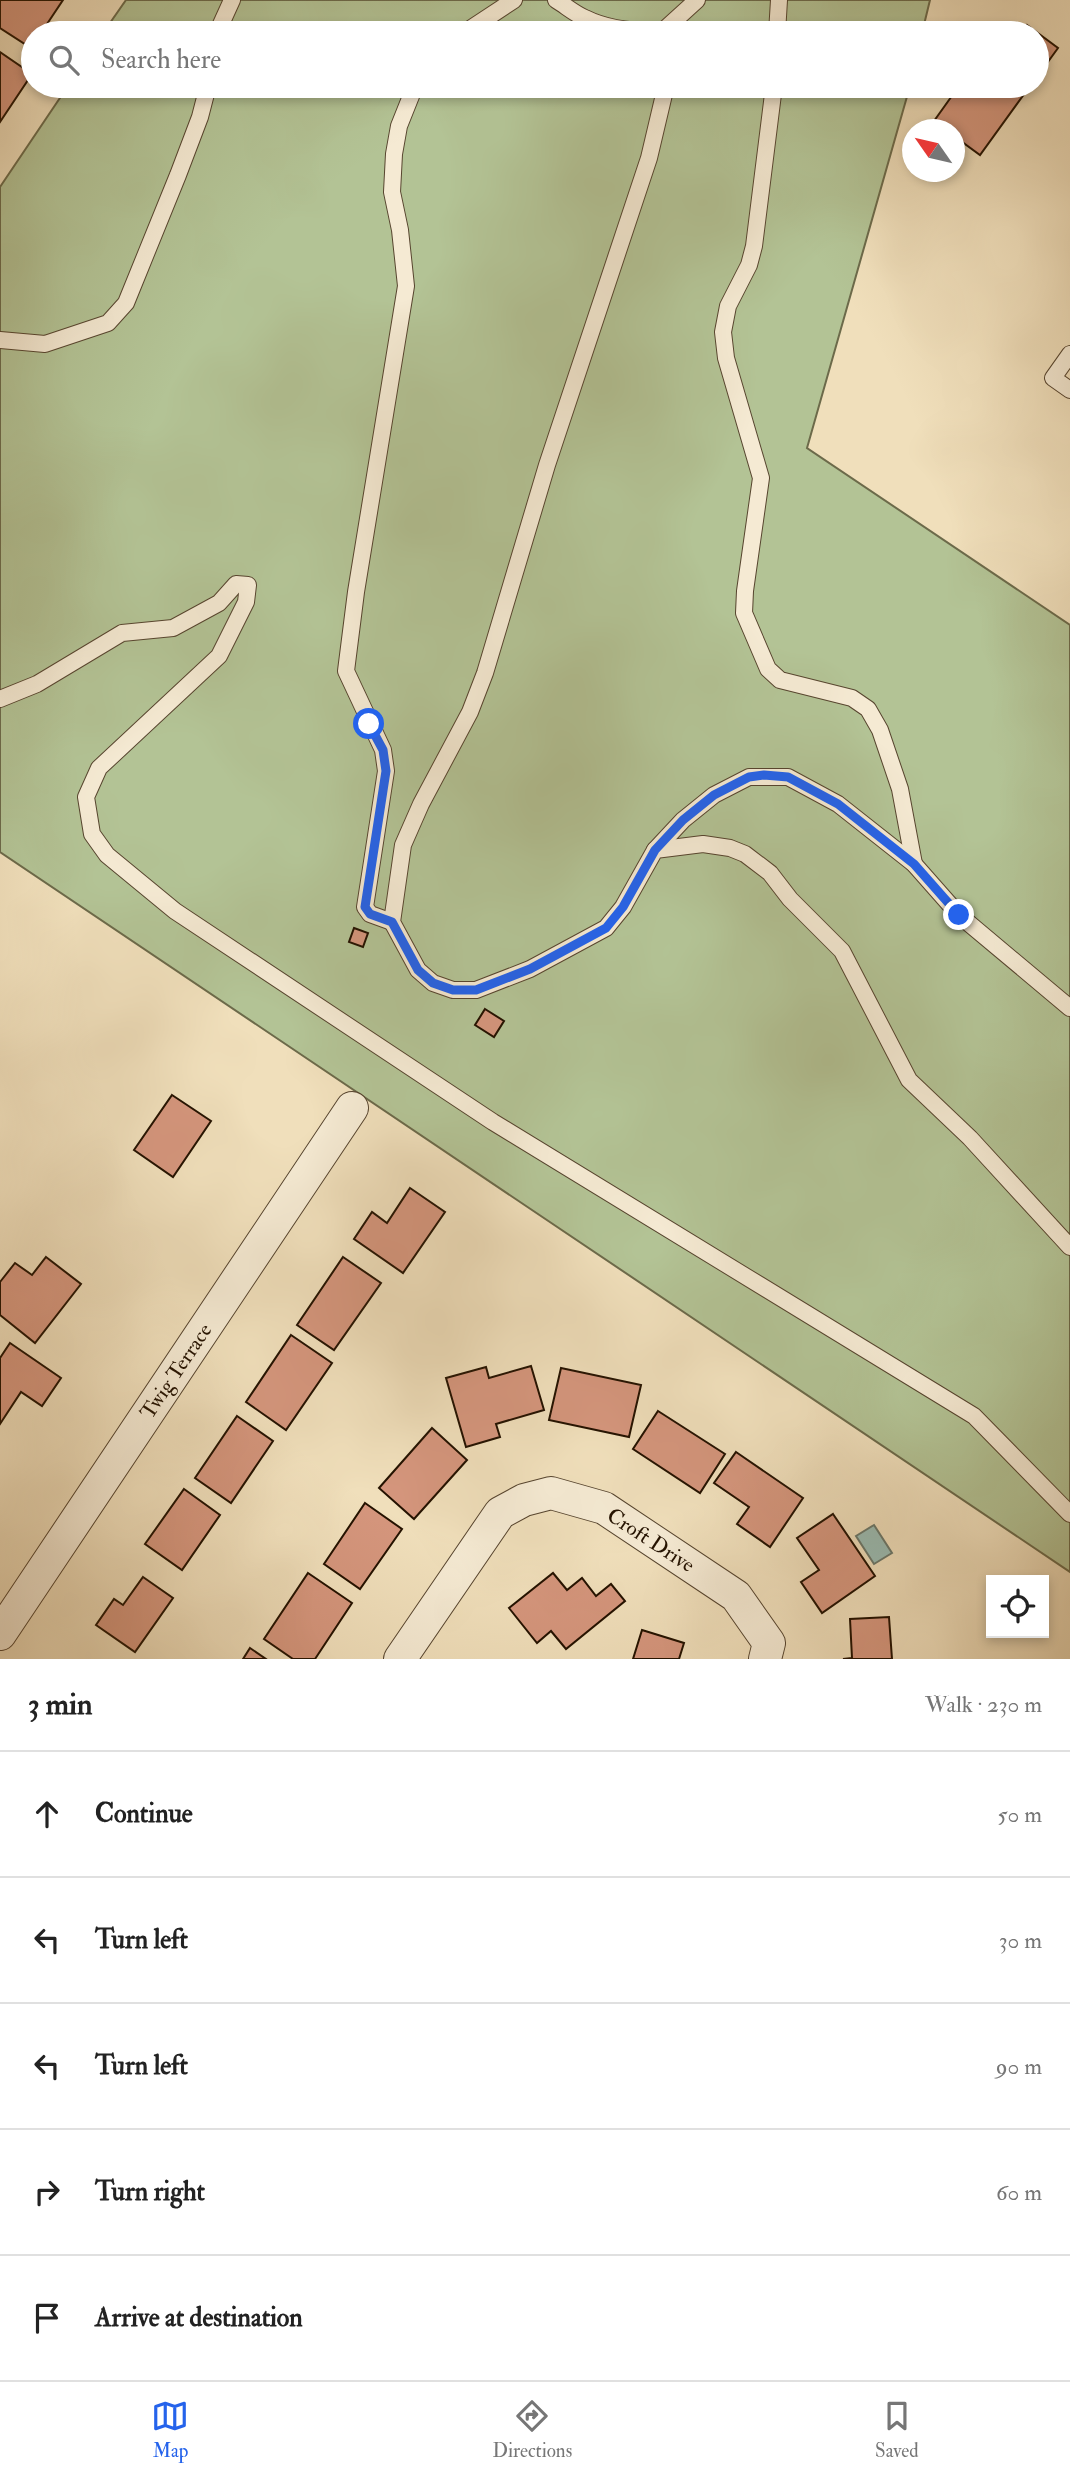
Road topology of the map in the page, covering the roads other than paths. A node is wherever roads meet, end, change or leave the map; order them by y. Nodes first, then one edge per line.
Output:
1 (232, 0) edge
2 (514, 0) edge
3 (556, 0) edge
4 (697, 0) edge
5 (779, 0) edge
6 (222, 21) edge
7 (482, 21) edge
8 (593, 21) edge
9 (675, 21) edge
10 (778, 21) edge
11 (204, 98) edge
12 (410, 98) edge
13 (663, 98) edge
14 (772, 98) edge
15 (0, 340) edge
16 (1070, 354) edge
17 (1070, 390) edge
18 (0, 699) edge
19 (655, 850) junction
20 (914, 864) junction
21 (392, 922) junction
22 (1070, 1008) edge
23 (352, 1108) dead end
24 (1070, 1247) edge
25 (1070, 1514) edge
26 (0, 1634) edge
27 (400, 1659) edge
28 (765, 1659) edge

1 - 6 lane
2 - 7 lane
3 - 8 lane
4 - 9 lane
5 - 10 lane
11 - 15 lane
12 - 21 lane
13 - 21 lane
14 - 20 lane
16 - 17 lane
18 - 25 lane
19 - 20 lane
19 - 21 lane
19 - 24 lane
20 - 22 lane
23 - 26 street, Twig Terrace
27 - 28 street, Croft Drive

